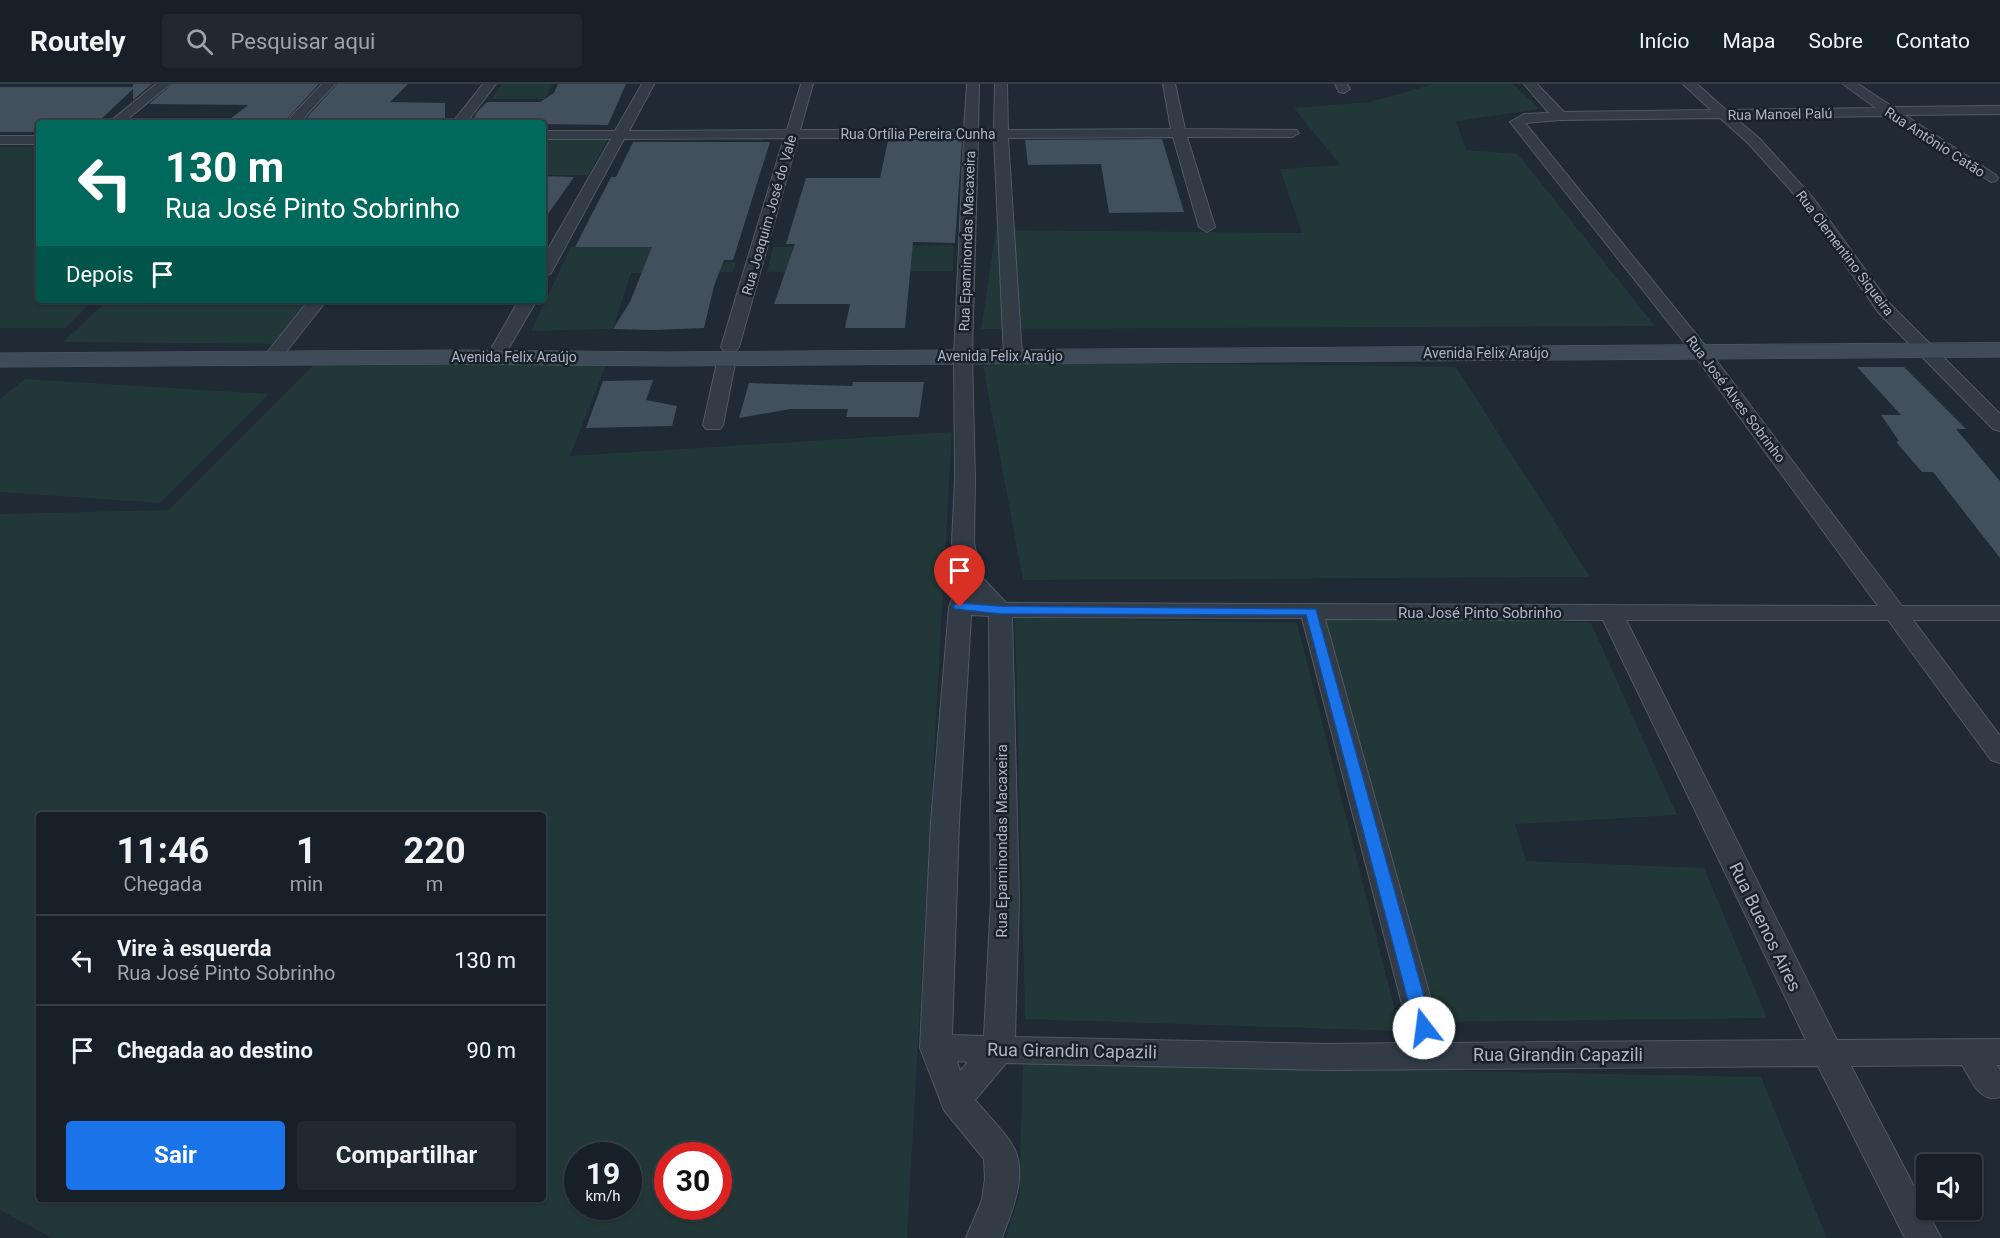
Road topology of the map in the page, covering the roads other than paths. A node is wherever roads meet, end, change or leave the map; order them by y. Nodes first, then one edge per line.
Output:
1 (164, 84) edge
2 (329, 84) edge
3 (490, 84) edge
4 (648, 84) edge
5 (807, 84) edge
6 (973, 84) edge
7 (1001, 84) edge
8 (1169, 84) edge
9 (1530, 84) edge
10 (1689, 84) edge
11 (1849, 84) edge
12 (2000, 110) edge
13 (1889, 112) junction
14 (1725, 115) junction
15 (1560, 116) junction
16 (119, 120) edge
17 (295, 120) edge
18 (461, 120) edge
19 (622, 133) junction
20 (1179, 133) junction
21 (1292, 133) dead end
22 (793, 134) junction
23 (971, 134) junction
24 (1001, 134) junction
25 (546, 135) edge
26 (0, 140) edge
27 (36, 140) edge
28 (1990, 178) dead end
29 (1207, 227) dead end
30 (546, 268) edge
31 (316, 303) edge
32 (526, 303) edge
33 (2000, 340) edge
34 (1919, 345) junction
35 (501, 347) junction
36 (1697, 347) junction
37 (0, 349) edge
38 (2000, 350) edge
39 (964, 351) junction
40 (1012, 351) junction
41 (276, 352) junction
42 (729, 352) junction
43 (0, 360) edge
44 (713, 425) dead end
45 (2000, 425) edge
46 (970, 578) junction
47 (960, 607) junction
48 (1000, 610) junction
49 (1312, 612) junction
50 (2000, 613) edge
51 (1611, 614) junction
52 (1897, 614) junction
53 (2000, 754) edge
54 (936, 1048) junction
55 (999, 1048) junction
56 (1986, 1053) edge
57 (1828, 1054) junction
58 (1431, 1056) junction
59 (1992, 1086) dead end
60 (955, 1100) junction
61 (984, 1238) edge
62 (1923, 1238) edge

1 - 16 street
2 - 17 street
3 - 18 street
4 - 19 street
5 - 22 street, Rua Joaquim José do Vale
6 - 23 street, Rua Epaminondas Macaxeira
7 - 24 street
8 - 20 street
9 - 15 street
10 - 14 street, Rua Clementino Siqueira
11 - 13 street, Rua Antônio Catão
12 - 13 street, Rua Manoel Palú
13 - 14 street, Rua Manoel Palú
13 - 28 street, Rua Antônio Catão
14 - 15 street, Rua Manoel Palú
14 - 34 street, Rua Clementino Siqueira
15 - 36 street, Rua José Alves Sobrinho
19 - 22 street, Rua Ortília Pereira Cunha
19 - 25 street, Rua Ortília Pereira Cunha
19 - 30 street
20 - 21 street, Rua Ortília Pereira Cunha
20 - 24 street, Rua Ortília Pereira Cunha
20 - 29 street
22 - 23 street, Rua Ortília Pereira Cunha
22 - 42 street, Rua Joaquim José do Vale
23 - 24 street, Rua Ortília Pereira Cunha
23 - 39 street, Rua Epaminondas Macaxeira
24 - 40 street
26 - 27 street
31 - 41 street
32 - 35 street
33 - 34 main road, Avenida Felix Araújo
34 - 36 main road, Avenida Felix Araújo
34 - 38 main road, Avenida Felix Araújo
34 - 45 street, Rua Clementino Siqueira
35 - 41 main road, Avenida Felix Araújo
35 - 42 main road, Avenida Felix Araújo
36 - 40 main road, Avenida Felix Araújo
36 - 52 street, Rua José Alves Sobrinho
37 - 41 main road, Avenida Felix Araújo
39 - 40 main road, Avenida Felix Araújo
39 - 42 main road, Avenida Felix Araújo
39 - 46 street, Rua Epaminondas Macaxeira
41 - 42 main road, Avenida Felix Araújo
41 - 43 main road, Avenida Felix Araújo
42 - 44 street, Rua Joaquim José do Vale
46 - 47 street
46 - 48 street
47 - 48 street, Rua José Pinto Sobrinho
47 - 54 street
48 - 49 street, Rua José Pinto Sobrinho
48 - 55 street, Rua Epaminondas Macaxeira
49 - 51 street, Rua José Pinto Sobrinho
49 - 58 street
50 - 52 street, Rua José Pinto Sobrinho
51 - 52 street, Rua José Pinto Sobrinho
51 - 57 street, Rua Buenos Aires
52 - 53 street, Rua José Alves Sobrinho
54 - 55 street, Rua Girandin Capazili
54 - 60 street
55 - 58 street, Rua Girandin Capazili
55 - 60 street
56 - 57 street, Rua Girandin Capazili
56 - 59 street
57 - 58 street, Rua Girandin Capazili
57 - 62 street, Rua Buenos Aires
60 - 61 street

